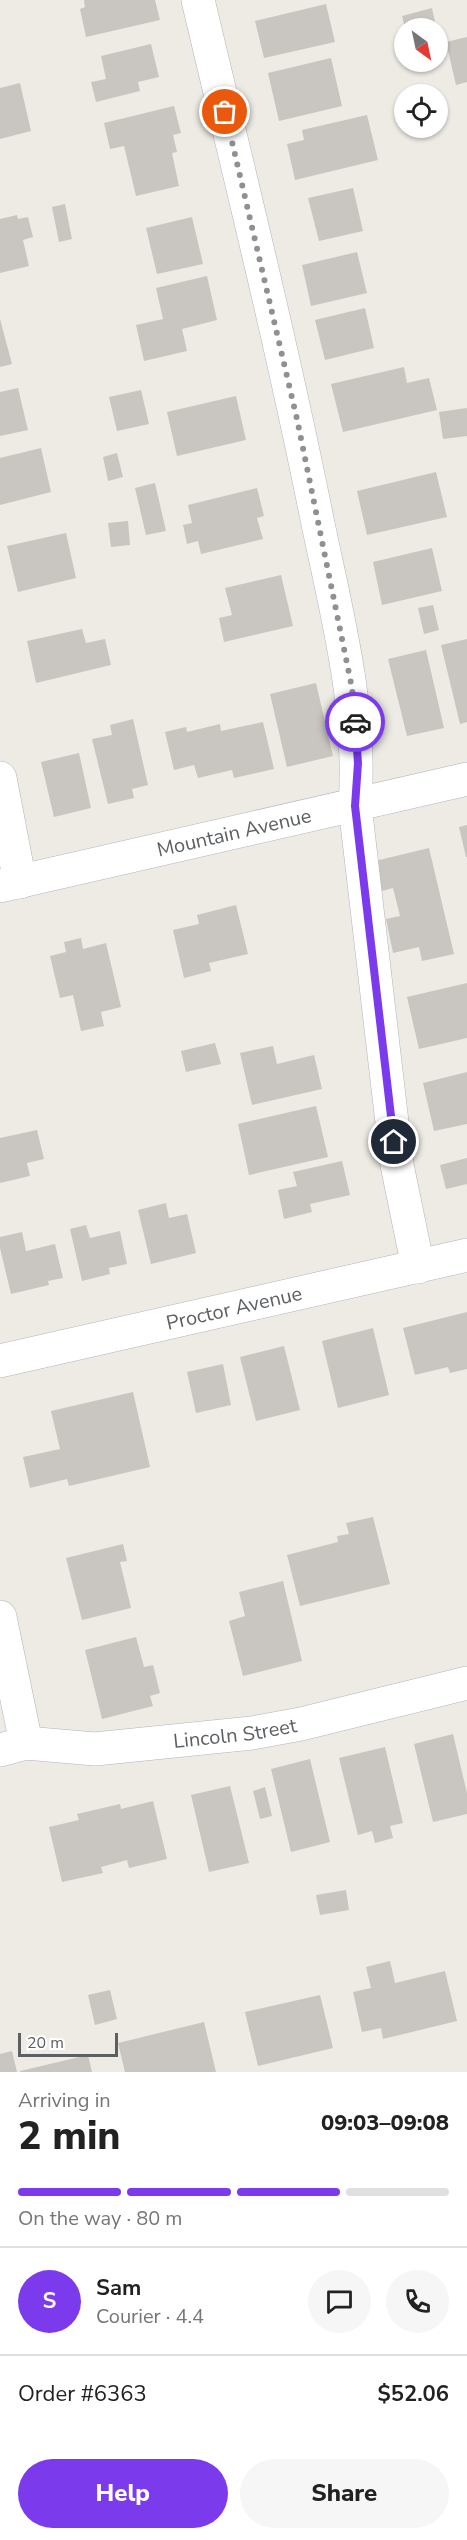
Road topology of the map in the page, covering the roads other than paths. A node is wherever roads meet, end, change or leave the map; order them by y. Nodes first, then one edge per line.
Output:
1 (198, 0) edge
2 (0, 778) edge
3 (467, 779) edge
4 (355, 806) junction
5 (10, 884) edge
6 (467, 1255) edge
7 (418, 1267) junction
8 (0, 1361) edge
9 (0, 1617) edge
10 (467, 1683) edge
11 (13, 1747) edge

1 - 4 street
2 - 5 street
3 - 4 street, Mountain Avenue
4 - 5 street, Mountain Avenue
4 - 7 street
6 - 7 street, Proctor Avenue
7 - 8 street, Proctor Avenue
9 - 11 street
10 - 11 street, Lincoln Street

